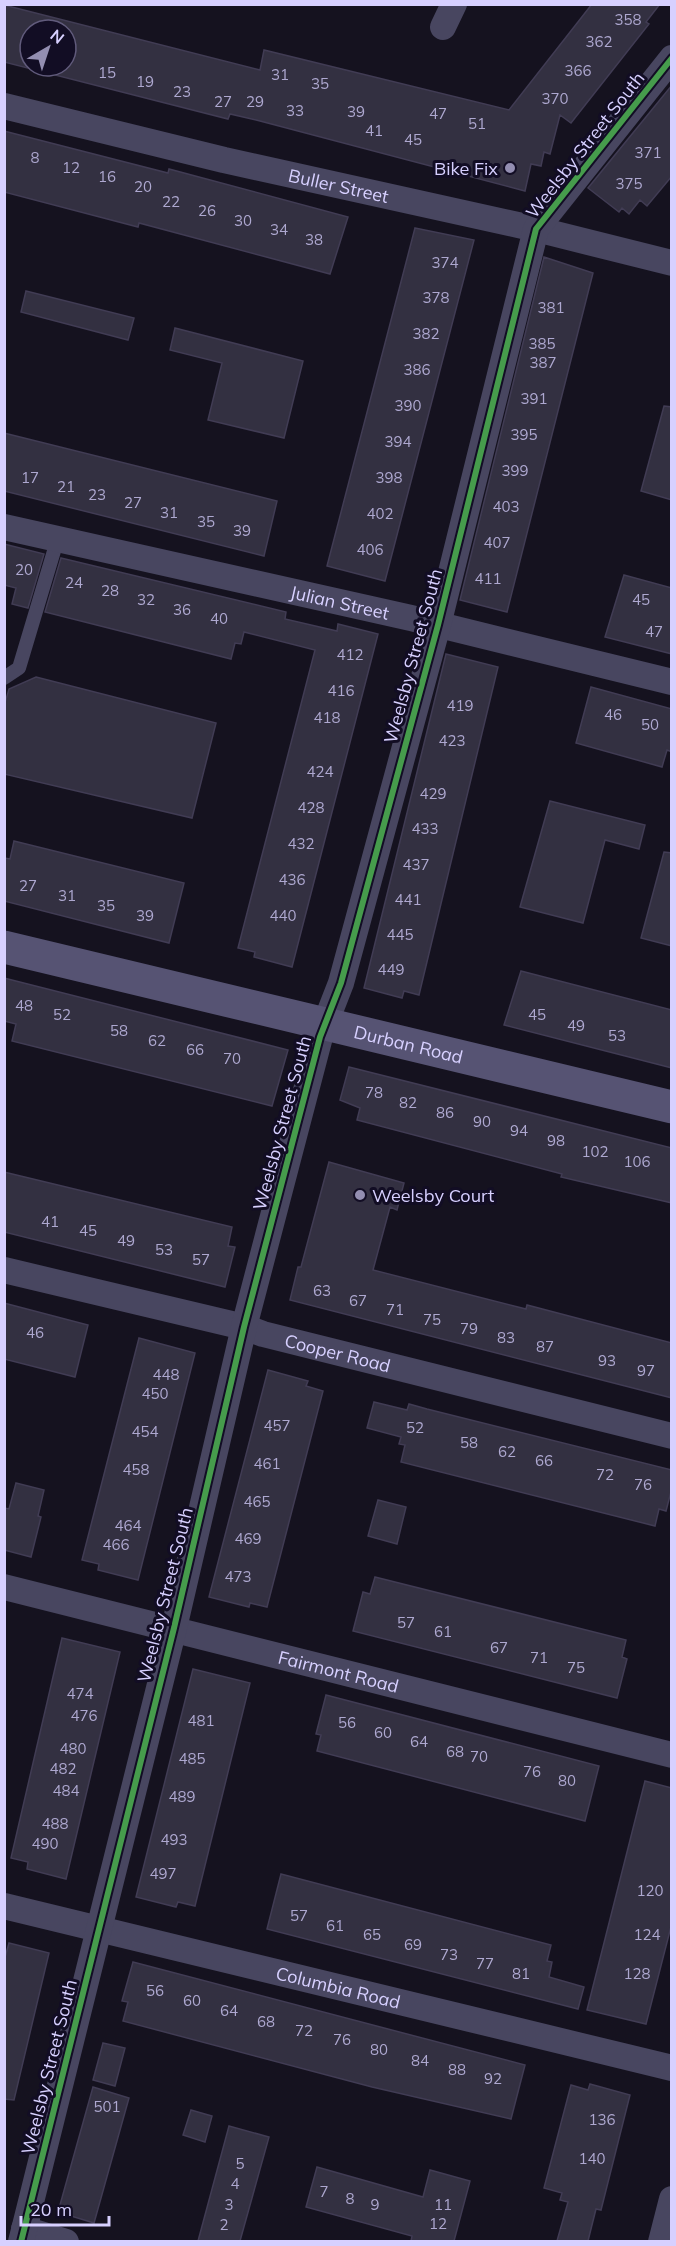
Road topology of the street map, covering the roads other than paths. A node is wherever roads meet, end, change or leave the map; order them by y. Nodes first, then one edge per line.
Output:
1 (672, 58) edge
2 (4, 106) edge
3 (536, 229) junction
4 (672, 263) edge
5 (4, 527) edge
6 (57, 541) junction
7 (438, 625) junction
8 (4, 678) edge
9 (672, 682) edge
10 (4, 947) edge
11 (325, 1026) junction
12 (672, 1107) edge
13 (4, 1270) edge
14 (244, 1327) junction
15 (672, 1436) edge
16 (4, 1587) edge
17 (174, 1628) junction
18 (672, 1755) edge
19 (4, 1906) edge
20 (98, 1929) junction
21 (672, 2068) edge
22 (672, 2199) edge
23 (23, 2235) edge
24 (66, 2241) edge
25 (661, 2241) edge

1 - 3 street, Weelsby Street South
2 - 3 street, Buller Street
3 - 4 street, Buller Street
3 - 7 street, Weelsby Street South
5 - 6 street, Julian Street
6 - 7 street, Julian Street
6 - 8 lane
7 - 9 street, Julian Street
7 - 11 street, Weelsby Street South
10 - 11 street, Durban Road
11 - 12 street, Durban Road
11 - 14 street, Weelsby Street South
13 - 14 street, Cooper Road
14 - 15 street, Cooper Road
14 - 17 street, Weelsby Street South
16 - 17 street, Fairmont Road
17 - 18 street, Fairmont Road
17 - 20 street, Weelsby Street South
19 - 20 street, Columbia Road
20 - 21 street, Columbia Road
20 - 23 street, Weelsby Street South
22 - 25 street
23 - 24 street

